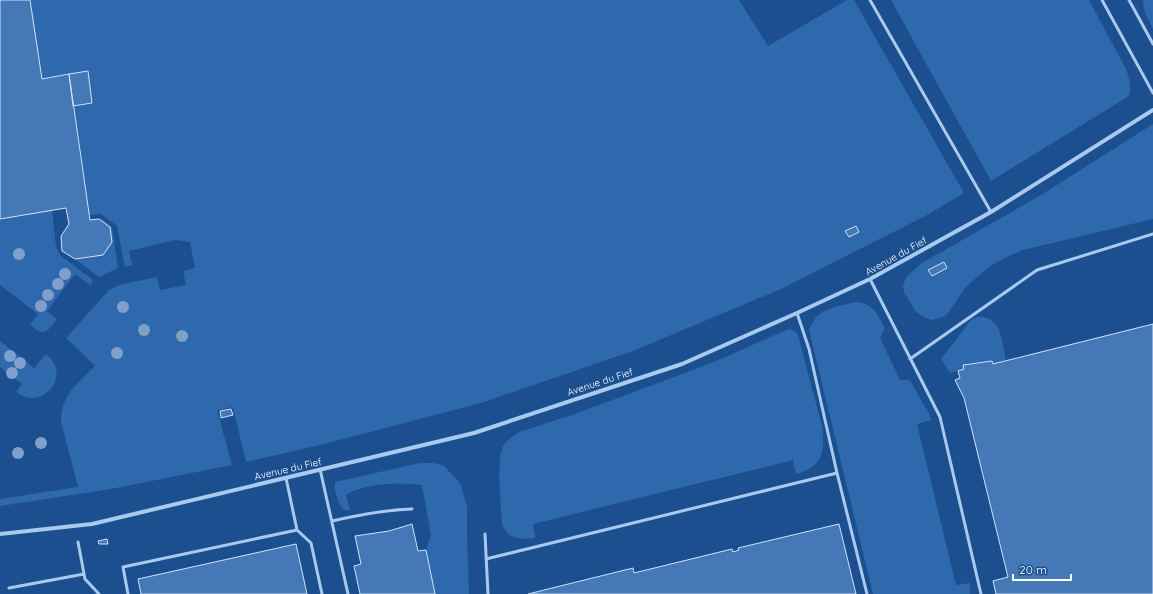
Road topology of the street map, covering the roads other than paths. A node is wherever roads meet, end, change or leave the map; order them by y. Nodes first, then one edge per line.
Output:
1 (870, 0) edge
2 (1102, 0) edge
3 (1129, 0) edge
4 (1153, 44) edge
5 (1153, 93) edge
6 (1153, 110) edge
7 (991, 212) junction
8 (1153, 234) edge
9 (870, 279) junction
10 (797, 313) junction
11 (910, 359) junction
12 (320, 469) junction
13 (838, 473) junction
14 (286, 478) junction
15 (412, 510) dead end
16 (332, 521) junction
17 (297, 530) junction
18 (0, 534) edge
19 (486, 534) dead end
20 (78, 542) dead end
21 (486, 559) junction
22 (84, 574) junction
23 (8, 588) dead end
24 (99, 594) edge
25 (128, 594) edge
26 (322, 594) edge
27 (348, 594) edge
28 (488, 594) edge
29 (867, 594) edge
30 (981, 594) edge

1 - 7 lane
2 - 5 lane
3 - 4 lane
6 - 7 street, Avenue du Fief
7 - 9 street, Avenue du Fief
8 - 11 lane
9 - 10 street, Avenue du Fief
9 - 11 lane
10 - 12 street, Avenue du Fief
10 - 13 lane
11 - 30 lane
12 - 14 street, Avenue du Fief
12 - 16 lane
13 - 21 lane
13 - 29 lane
14 - 17 lane
14 - 18 street, Avenue du Fief
15 - 16 lane
16 - 27 lane
17 - 25 lane
17 - 26 lane
19 - 21 lane
20 - 22 lane
21 - 28 lane
22 - 23 lane
22 - 24 lane

